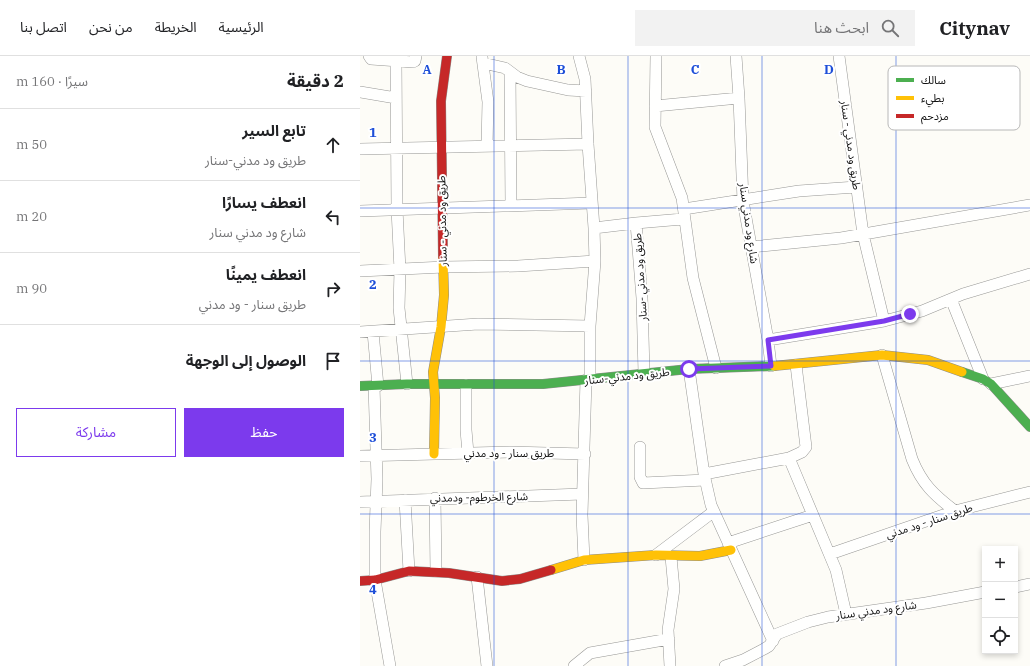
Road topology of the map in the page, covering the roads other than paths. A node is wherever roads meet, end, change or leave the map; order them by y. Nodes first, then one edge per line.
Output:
1 (369, 56) edge
2 (416, 56) edge
3 (447, 56) edge
4 (580, 56) edge
5 (656, 56) edge
6 (736, 56) edge
7 (838, 56) edge
8 (482, 59) edge
9 (396, 60) junction
10 (510, 72) junction
11 (586, 91) junction
12 (360, 92) edge
13 (396, 98) junction
14 (739, 98) junction
15 (655, 106) junction
16 (588, 144) junction
17 (487, 145) junction
18 (510, 145) junction
19 (397, 148) junction
20 (443, 148) junction
21 (360, 149) edge
22 (856, 186) junction
23 (743, 201) junction
24 (592, 203) junction
25 (1030, 205) edge
26 (511, 206) junction
27 (441, 208) junction
28 (397, 209) junction
29 (360, 211) edge
30 (684, 214) junction
31 (636, 223) junction
32 (594, 228) junction
33 (863, 234) junction
34 (751, 247) junction
35 (595, 262) junction
36 (444, 267) junction
37 (400, 270) junction
38 (360, 271) edge
39 (1030, 274) edge
40 (951, 299) junction
41 (884, 321) junction
42 (590, 326) junction
43 (441, 327) junction
44 (400, 329) junction
45 (360, 332) edge
46 (374, 332) junction
47 (768, 340) junction
48 (882, 355) junction
49 (796, 365) junction
50 (771, 366) junction
51 (716, 368) junction
52 (689, 369) junction
53 (644, 373) junction
54 (1030, 376) edge
55 (588, 380) junction
56 (987, 382) junction
57 (407, 384) junction
58 (434, 385) junction
59 (466, 385) junction
60 (360, 386) edge
61 (376, 386) junction
62 (1030, 427) edge
63 (640, 447) dead end
64 (468, 453) junction
65 (434, 454) junction
66 (584, 454) junction
67 (360, 456) edge
68 (377, 456) junction
69 (789, 458) junction
70 (704, 477) junction
71 (1030, 492) edge
72 (582, 494) junction
73 (436, 498) junction
74 (377, 500) junction
75 (405, 500) junction
76 (360, 502) edge
77 (713, 512) junction
78 (955, 512) junction
79 (813, 515) junction
80 (730, 547) junction
81 (830, 554) junction
82 (656, 555) junction
83 (671, 557) junction
84 (584, 560) junction
85 (409, 572) junction
86 (436, 572) junction
87 (476, 577) junction
88 (375, 580) junction
89 (360, 581) edge
90 (1030, 584) edge
91 (1018, 586) edge
92 (982, 593) edge
93 (846, 614) junction
94 (669, 639) junction
95 (772, 640) junction
96 (580, 664) edge
97 (390, 666) edge
98 (487, 666) edge
99 (670, 666) edge
100 (725, 666) edge

1 - 9 street
2 - 9 street
3 - 20 street, طريق ود مدني - سنار
4 - 11 street
5 - 15 street
6 - 14 street, شارع ود مدني سنار
7 - 22 street, طريق ود مدني - سنار
8 - 10 street
8 - 17 street
9 - 13 street
10 - 11 street
10 - 18 street
11 - 16 street
12 - 13 street
13 - 19 street
14 - 15 street
14 - 23 street, شارع ود مدني سنار
15 - 30 street
16 - 18 street
16 - 24 street
17 - 18 street
17 - 20 street
18 - 26 street
19 - 20 street
19 - 21 street
19 - 28 street
20 - 27 street, طريق ود مدني - سنار
22 - 23 street
22 - 33 street, طريق ود مدني - سنار
23 - 30 street
23 - 34 street, شارع ود مدني سنار
24 - 26 street
24 - 32 street
25 - 33 street
26 - 27 street
27 - 28 street
27 - 36 street, طريق ود مدني - سنار
28 - 29 street
28 - 37 street
30 - 31 street
30 - 51 street
31 - 32 street, طريق ود مدني -سنار
31 - 53 street, طريق ود مدني -سنار
32 - 35 street
33 - 34 street
33 - 41 street
34 - 47 street, شارع ود مدني سنار
35 - 36 street
35 - 42 street
36 - 37 street
36 - 43 street, طريق ود مدني - سنار
37 - 38 street
37 - 44 street
39 - 40 street
40 - 41 street
40 - 56 street
41 - 47 street
42 - 43 street
42 - 55 street
43 - 44 street
43 - 58 street, طريق ود مدني - سنار
44 - 46 street
44 - 57 street
45 - 46 street
46 - 61 street
47 - 50 street, شارع ود مدني سنار
48 - 49 street, طريق ود مدني-سنار
48 - 56 street, طريق ود مدني-سنار
48 - 78 street, طريق سنار - ود مدني
49 - 50 street, طريق ود مدني-سنار
49 - 69 street
50 - 51 street, طريق ود مدني-سنار
51 - 52 street, طريق ود مدني-سنار
52 - 53 street, طريق ود مدني-سنار
52 - 70 street
53 - 55 street, طريق ود مدني-سنار
54 - 56 street
55 - 59 street, طريق ود مدني-سنار
55 - 66 street
56 - 62 street
57 - 58 street, طريق ود مدني-سنار
57 - 61 street, طريق ود مدني-سنار
58 - 59 street, طريق ود مدني-سنار
58 - 65 street
59 - 64 street
60 - 61 street, طريق ود مدني-سنار
61 - 68 street
63 - 70 street
64 - 65 street, طريق سنار - ود مدني
64 - 66 street, طريق سنار - ود مدني
65 - 68 street, طريق سنار - ود مدني
66 - 72 street
67 - 68 street, طريق سنار - ود مدني
68 - 74 street
69 - 70 street
69 - 79 street
70 - 77 street
71 - 78 street, طريق سنار - ود مدني
72 - 73 street, شارع الخرطوم- ودمدني
72 - 84 street
73 - 75 street, شارع الخرطوم- ودمدني
73 - 86 street
74 - 75 street, شارع الخرطوم- ودمدني
74 - 76 street, شارع الخرطوم- ودمدني
74 - 88 street
75 - 85 street
77 - 80 street
77 - 82 street
78 - 81 street, طريق سنار - ود مدني
79 - 80 street
79 - 81 street
80 - 83 street
80 - 95 street
81 - 93 street
82 - 83 street
82 - 84 street
83 - 94 street
84 - 87 street
85 - 86 street
85 - 88 street
86 - 87 street
87 - 98 street
88 - 89 street
88 - 97 street
90 - 91 street
92 - 93 street, شارع ود مدني سنار
93 - 95 street, شارع ود مدني سنار
94 - 96 street
94 - 99 street
95 - 100 street, شارع ود مدني سنار

